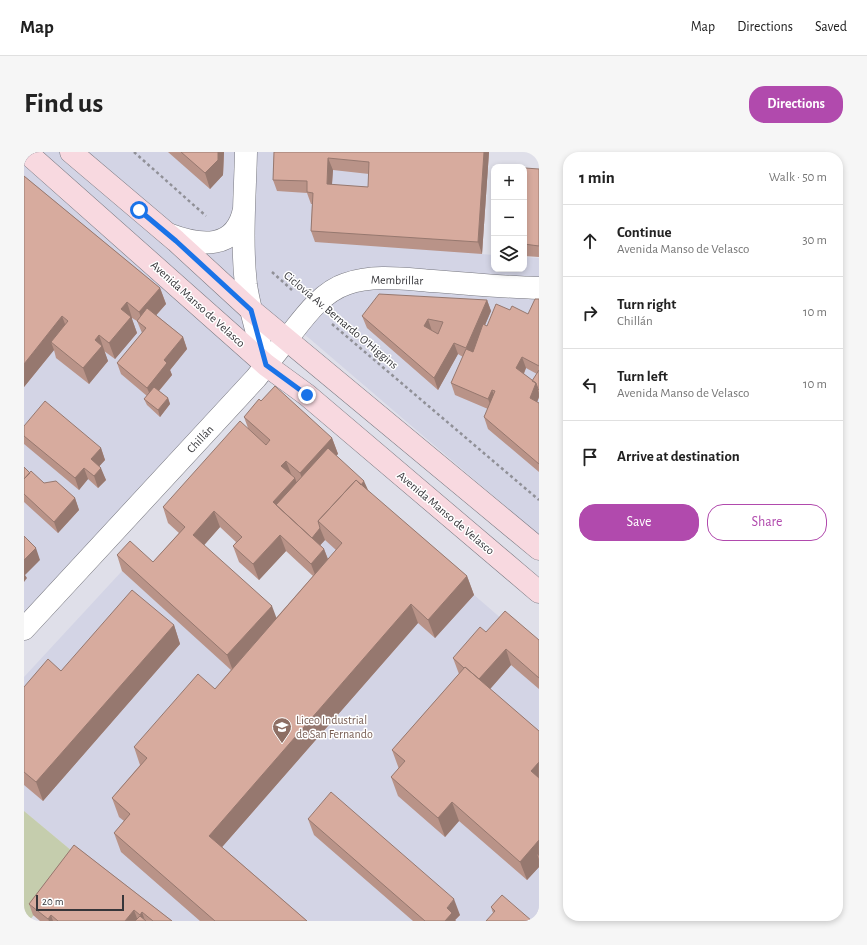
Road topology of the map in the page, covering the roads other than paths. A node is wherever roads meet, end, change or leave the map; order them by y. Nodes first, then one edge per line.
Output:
1 (26, 152) edge
2 (71, 152) edge
3 (246, 152) edge
4 (244, 208) junction
5 (168, 234) junction
6 (539, 288) edge
7 (251, 310) junction
8 (287, 339) junction
9 (266, 365) junction
10 (539, 549) edge
11 (539, 592) edge
12 (24, 629) edge

1 - 9 main road, Avenida Manso de Velasco
2 - 5 main road
3 - 4 street
4 - 5 street
4 - 7 street
5 - 7 main road
6 - 8 street, Membrillar
7 - 8 main road
7 - 9 street
8 - 9 street, Membrillar
8 - 10 main road
9 - 11 main road, Avenida Manso de Velasco
9 - 12 street, Chillán

